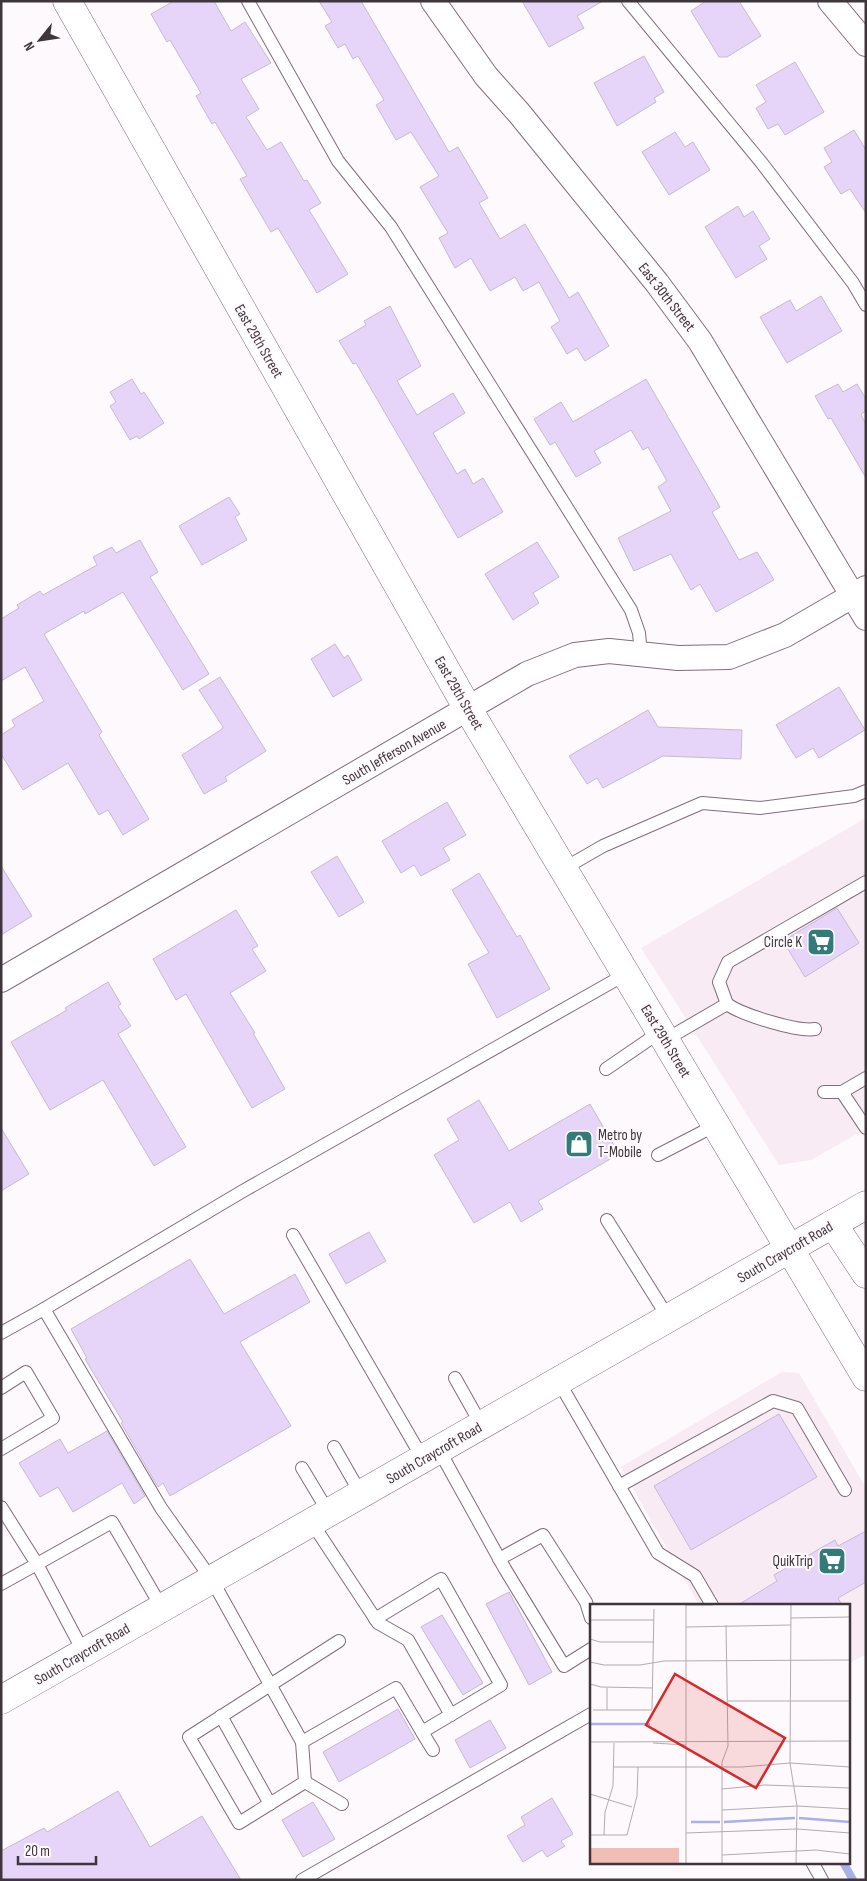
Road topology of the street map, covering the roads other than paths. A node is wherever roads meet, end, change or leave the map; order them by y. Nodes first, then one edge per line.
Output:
1 (67, 1) edge
2 (248, 1) edge
3 (433, 1) edge
4 (628, 1) edge
5 (830, 1) edge
6 (866, 44) edge
7 (866, 305) edge
8 (859, 592) edge
9 (866, 618) edge
10 (641, 654) junction
11 (468, 709) junction
12 (866, 791) edge
13 (563, 869) junction
14 (866, 882) edge
15 (626, 974) junction
16 (1, 980) edge
17 (727, 1004) junction
18 (816, 1029) dead end
19 (663, 1036) junction
20 (606, 1069) dead end
21 (866, 1078) edge
22 (824, 1092) dead end
23 (842, 1092) junction
24 (716, 1125) junction
25 (866, 1128) edge
26 (658, 1155) dead end
27 (866, 1205) edge
28 (607, 1220) dead end
29 (833, 1224) junction
30 (293, 1235) dead end
31 (790, 1250) junction
32 (866, 1274) edge
33 (44, 1309) junction
34 (669, 1319) junction
35 (1, 1333) edge
36 (866, 1377) edge
37 (455, 1378) dead end
38 (559, 1382) junction
39 (1, 1388) edge
40 (482, 1426) junction
41 (334, 1447) dead end
42 (1, 1449) edge
43 (431, 1455) junction
44 (302, 1468) dead end
45 (619, 1486) junction
46 (845, 1490) dead end
47 (361, 1494) junction
48 (1, 1507) edge
49 (320, 1518) junction
50 (500, 1559) junction
51 (36, 1564) junction
52 (212, 1580) junction
53 (1, 1584) edge
54 (711, 1604) edge
55 (162, 1608) junction
56 (590, 1615) edge
57 (375, 1619) junction
58 (339, 1641) dead end
59 (590, 1650) edge
60 (84, 1653) junction
61 (270, 1686) junction
62 (1, 1700) edge
63 (451, 1715) junction
64 (590, 1715) edge
65 (222, 1716) junction
66 (422, 1732) junction
67 (302, 1742) junction
68 (433, 1750) dead end
69 (305, 1782) junction
70 (270, 1804) junction
71 (342, 1804) dead end
72 (813, 1864) edge
73 (302, 1880) edge
74 (822, 1880) edge

1 - 11 street, East 29th Street
2 - 10 lane
3 - 8 street, East 30th Street
4 - 7 lane
5 - 6 street
8 - 9 street, East 30th Street
8 - 10 street, South Jefferson Avenue
10 - 11 street, South Jefferson Avenue
11 - 13 street, East 29th Street
11 - 16 street, South Jefferson Avenue
12 - 13 lane
13 - 15 street, East 29th Street
14 - 17 lane
15 - 19 street, East 29th Street
15 - 33 lane
17 - 18 lane
17 - 19 lane
19 - 20 lane
19 - 24 street, East 29th Street
21 - 23 lane
22 - 23 lane
23 - 25 lane
24 - 26 lane
24 - 31 street, East 29th Street
27 - 29 street, South Craycroft Road
28 - 34 lane
29 - 31 street, South Craycroft Road
29 - 32 street
30 - 43 lane
31 - 34 street, South Craycroft Road
31 - 36 street, East 29th Street
33 - 35 lane
33 - 52 lane
34 - 38 street, South Craycroft Road
37 - 40 lane
38 - 40 street, South Craycroft Road
38 - 45 lane
39 - 42 lane
40 - 43 street, South Craycroft Road
41 - 47 lane
43 - 47 street, South Craycroft Road
43 - 50 lane
44 - 49 lane
45 - 46 lane
45 - 54 lane
47 - 49 street, South Craycroft Road
48 - 51 lane
49 - 52 street, South Craycroft Road
49 - 57 lane
50 - 56 lane
50 - 59 lane
51 - 53 lane
51 - 55 lane
51 - 60 lane
52 - 55 street, South Craycroft Road
52 - 61 lane
55 - 60 street, South Craycroft Road
57 - 63 lane
57 - 63 lane
58 - 61 lane
60 - 62 street, South Craycroft Road
61 - 65 lane
61 - 67 lane
63 - 66 lane
64 - 73 lane
65 - 70 lane
65 - 70 lane
66 - 67 lane
66 - 68 lane
67 - 69 lane
69 - 70 lane
69 - 71 lane
72 - 74 lane

